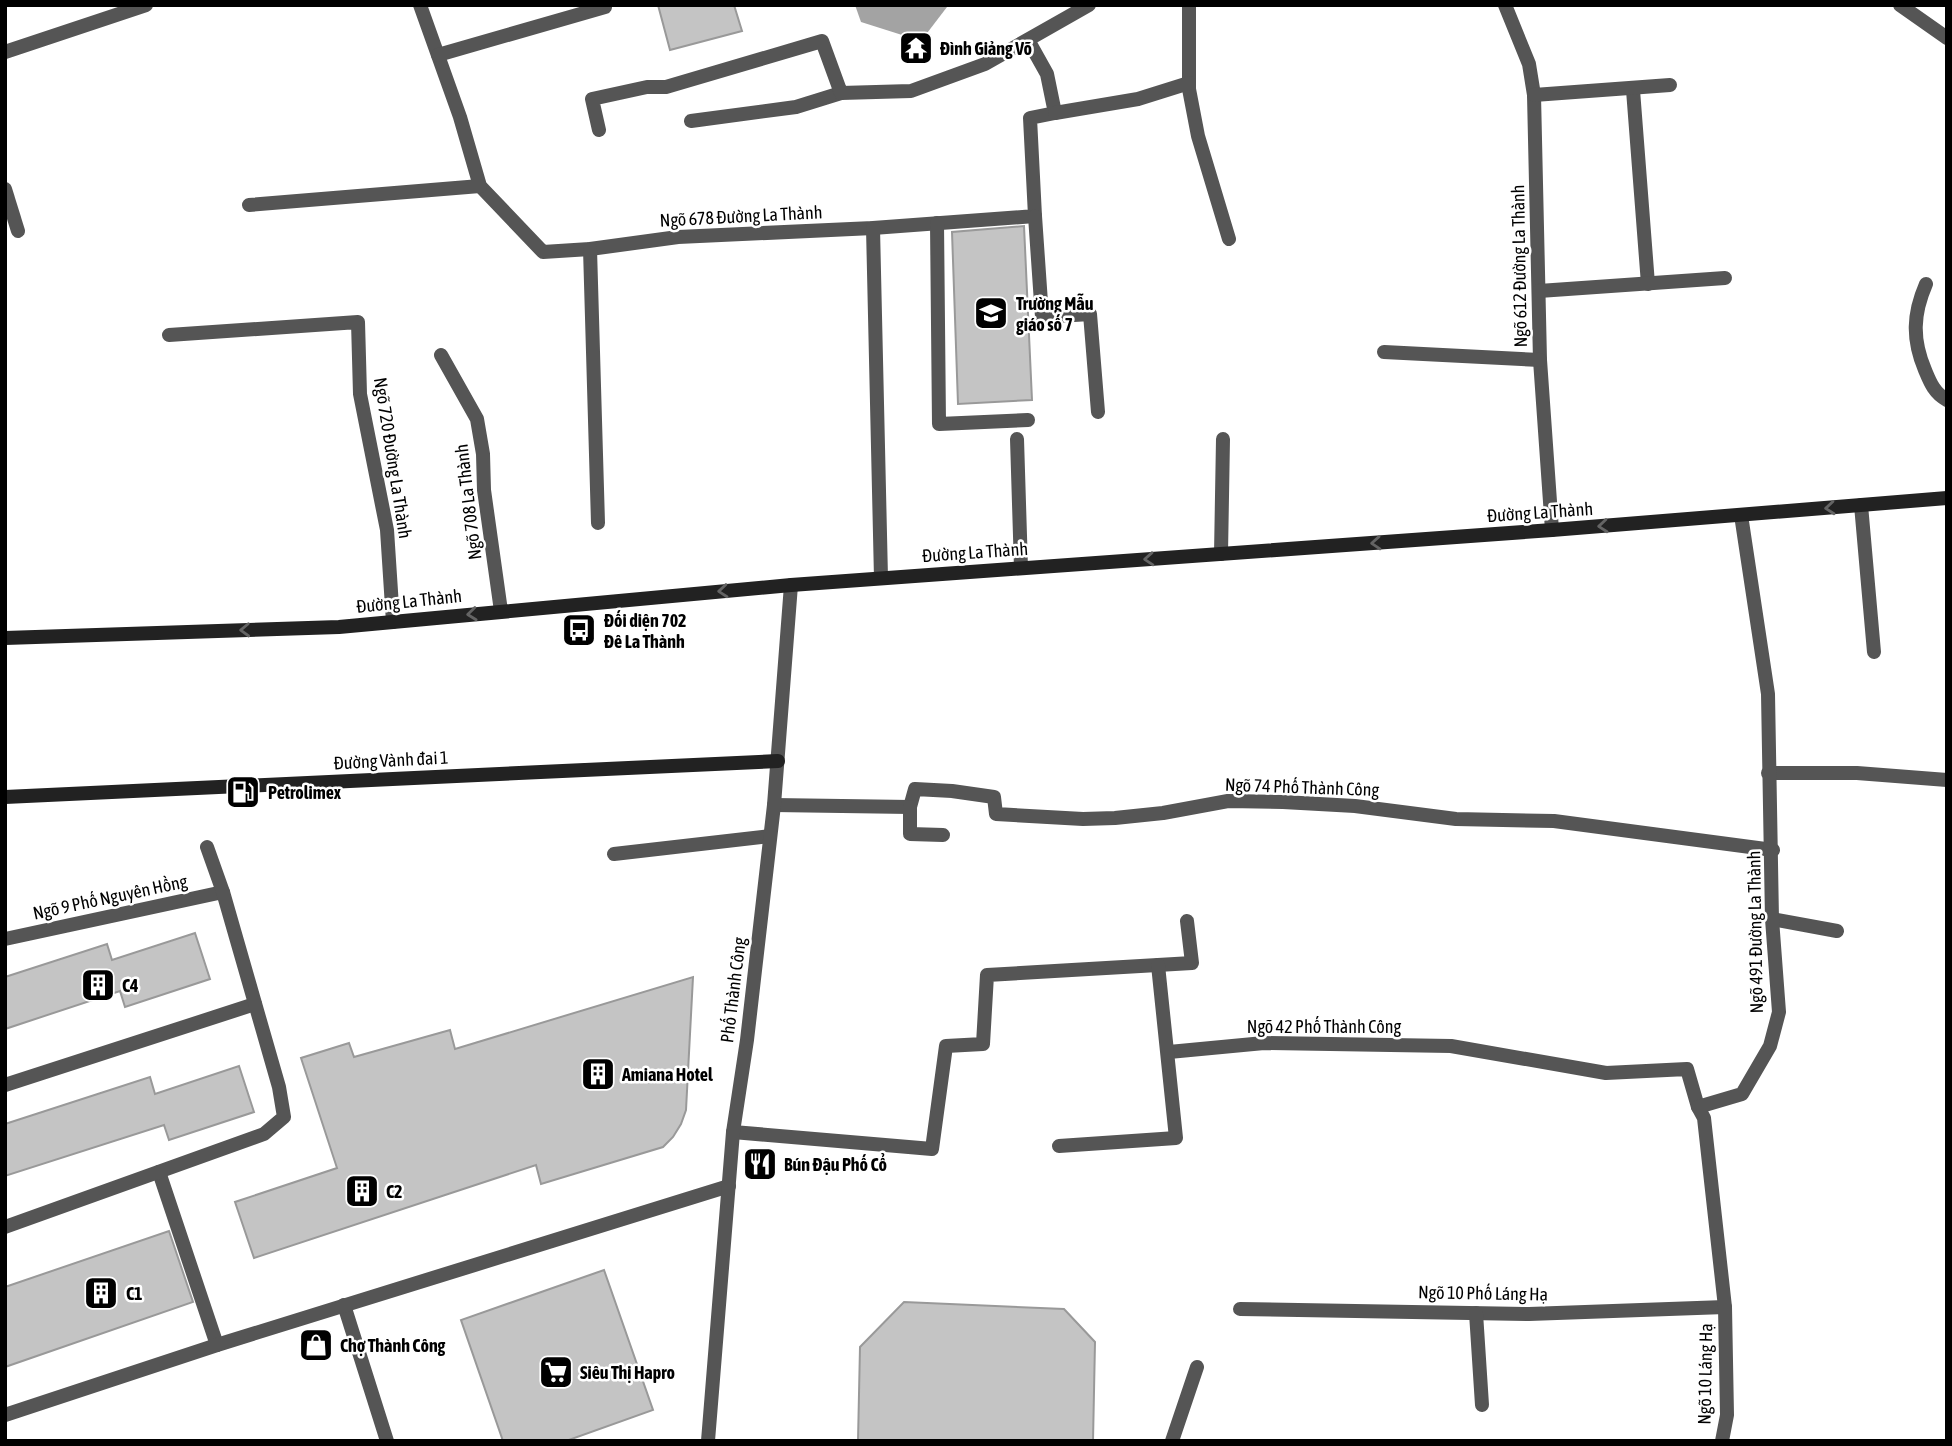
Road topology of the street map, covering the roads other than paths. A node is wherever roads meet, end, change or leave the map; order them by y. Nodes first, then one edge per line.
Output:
1 (146, 5) edge
2 (420, 5) edge
3 (1089, 5) edge
4 (1189, 5) edge
5 (1505, 5) edge
6 (1900, 5) edge
7 (605, 7) edge
8 (125, 9) edge
9 (1945, 32) edge
10 (1028, 40) junction
11 (5, 52) edge
12 (438, 55) junction
13 (1189, 83) junction
14 (1670, 86) dead end
15 (1633, 90) junction
16 (841, 93) junction
17 (1534, 95) junction
18 (1055, 113) junction
19 (691, 121) dead end
20 (599, 130) dead end
21 (480, 186) junction
22 (5, 189) edge
23 (249, 205) dead end
24 (1035, 216) junction
25 (937, 223) junction
26 (873, 228) junction
27 (18, 231) dead end
28 (1229, 239) dead end
29 (590, 249) junction
30 (1725, 278) dead end
31 (1648, 284) junction
32 (1926, 284) dead end
33 (1539, 291) junction
34 (169, 335) dead end
35 (1384, 352) dead end
36 (442, 355) dead end
37 (1540, 360) junction
38 (1947, 400) edge
39 (1098, 412) dead end
40 (1028, 419) dead end
41 (1017, 439) dead end
42 (1223, 439) dead end
43 (1947, 498) edge
44 (1861, 505) junction
45 (1741, 515) junction
46 (598, 523) dead end
47 (1552, 530) junction
48 (1220, 554) junction
49 (1021, 568) junction
50 (881, 578) junction
51 (791, 585) junction
52 (501, 611) junction
53 (393, 622) junction
54 (5, 638) edge
55 (1874, 652) dead end
56 (778, 761) junction
57 (1768, 774) junction
58 (1947, 780) edge
59 (5, 797) edge
60 (774, 804) junction
61 (910, 807) junction
62 (943, 835) dead end
63 (770, 836) junction
64 (207, 848) dead end
65 (1773, 850) junction
66 (614, 854) dead end
67 (223, 892) junction
68 (1772, 919) junction
69 (1187, 921) dead end
70 (1837, 931) dead end
71 (5, 939) edge
72 (1158, 965) junction
73 (255, 1004) junction
74 (1169, 1052) junction
75 (5, 1085) edge
76 (1698, 1107) junction
77 (733, 1132) junction
78 (1059, 1146) dead end
79 (159, 1172) junction
80 (729, 1186) junction
81 (5, 1227) edge
82 (344, 1305) junction
83 (1725, 1307) junction
84 (1240, 1309) dead end
85 (1476, 1313) junction
86 (217, 1345) junction
87 (1197, 1367) dead end
88 (1482, 1405) dead end
89 (5, 1415) edge
90 (387, 1441) edge
91 (708, 1441) edge
92 (1172, 1441) edge
93 (1722, 1441) edge

1 - 8 street
2 - 12 street, Ngõ 678 Đường La Thành
3 - 10 street
4 - 13 street
5 - 17 street, Ngõ 612 Đường La Thành
6 - 9 street
7 - 12 street
8 - 11 street
10 - 16 street
10 - 18 street
12 - 21 street, Ngõ 678 Đường La Thành
13 - 18 street
13 - 28 street
14 - 15 street
15 - 17 street
15 - 31 street
16 - 19 street
16 - 20 street
17 - 33 street, Ngõ 612 Đường La Thành
18 - 24 street
21 - 23 street
21 - 29 street, Ngõ 678 Đường La Thành
22 - 27 street
24 - 25 street, Ngõ 678 Đường La Thành
24 - 39 street
25 - 26 street, Ngõ 678 Đường La Thành
25 - 40 street
26 - 29 street, Ngõ 678 Đường La Thành
26 - 50 street
29 - 46 street
30 - 31 street
31 - 33 street
32 - 38 street
33 - 37 street, Ngõ 612 Đường La Thành
34 - 53 street, Ngõ 720 Đường La Thành
35 - 37 street
36 - 52 street, Ngõ 708 La Thành
37 - 47 street, Ngõ 612 Đường La Thành
41 - 49 street
42 - 48 street
43 - 44 main road, Đường La Thành
44 -> 45 main road, Đường La Thành
44 - 55 street
45 -> 47 main road, Đường La Thành
45 - 57 street, Ngõ 491 Đường La Thành
47 -> 48 main road, Đường La Thành
48 -> 49 main road, Đường La Thành
49 - 50 main road, Đường La Thành
50 - 51 main road, Đường La Thành
51 -> 52 main road, Đường La Thành
51 - 56 street, Phố Thành Công
52 -> 53 main road, Đường La Thành
53 -> 54 main road, Đường La Thành
56 - 59 main road, Đường Vành đai 1
56 - 60 street, Phố Thành Công
57 - 58 street
57 - 65 street, Ngõ 491 Đường La Thành
60 - 61 street
60 - 63 street, Phố Thành Công
61 - 62 street
61 - 65 street, Ngõ 74 Phố Thành Công
63 - 66 street
63 - 77 street, Phố Thành Công
64 - 67 street
65 - 68 street, Ngõ 491 Đường La Thành
67 - 71 street, Ngõ 9 Phố Nguyên Hồng
67 - 73 street
68 - 70 street
68 - 76 street, Ngõ 491 Đường La Thành
69 - 72 street
72 - 74 street
72 - 77 street
73 - 75 street
73 - 79 street
74 - 76 street, Ngõ 42 Phố Thành Công
74 - 78 street
76 - 83 street
77 - 80 street, Phố Thành Công
79 - 81 street
79 - 86 street
80 - 82 street
80 - 91 street, Phố Thành Công
82 - 86 street
82 - 90 street
83 - 85 street, Ngõ 10 Phố Láng Hạ
83 - 93 street, Ngõ 10 Láng Hạ
84 - 85 street, Ngõ 10 Phố Láng Hạ
85 - 88 street
86 - 89 street
87 - 92 street

